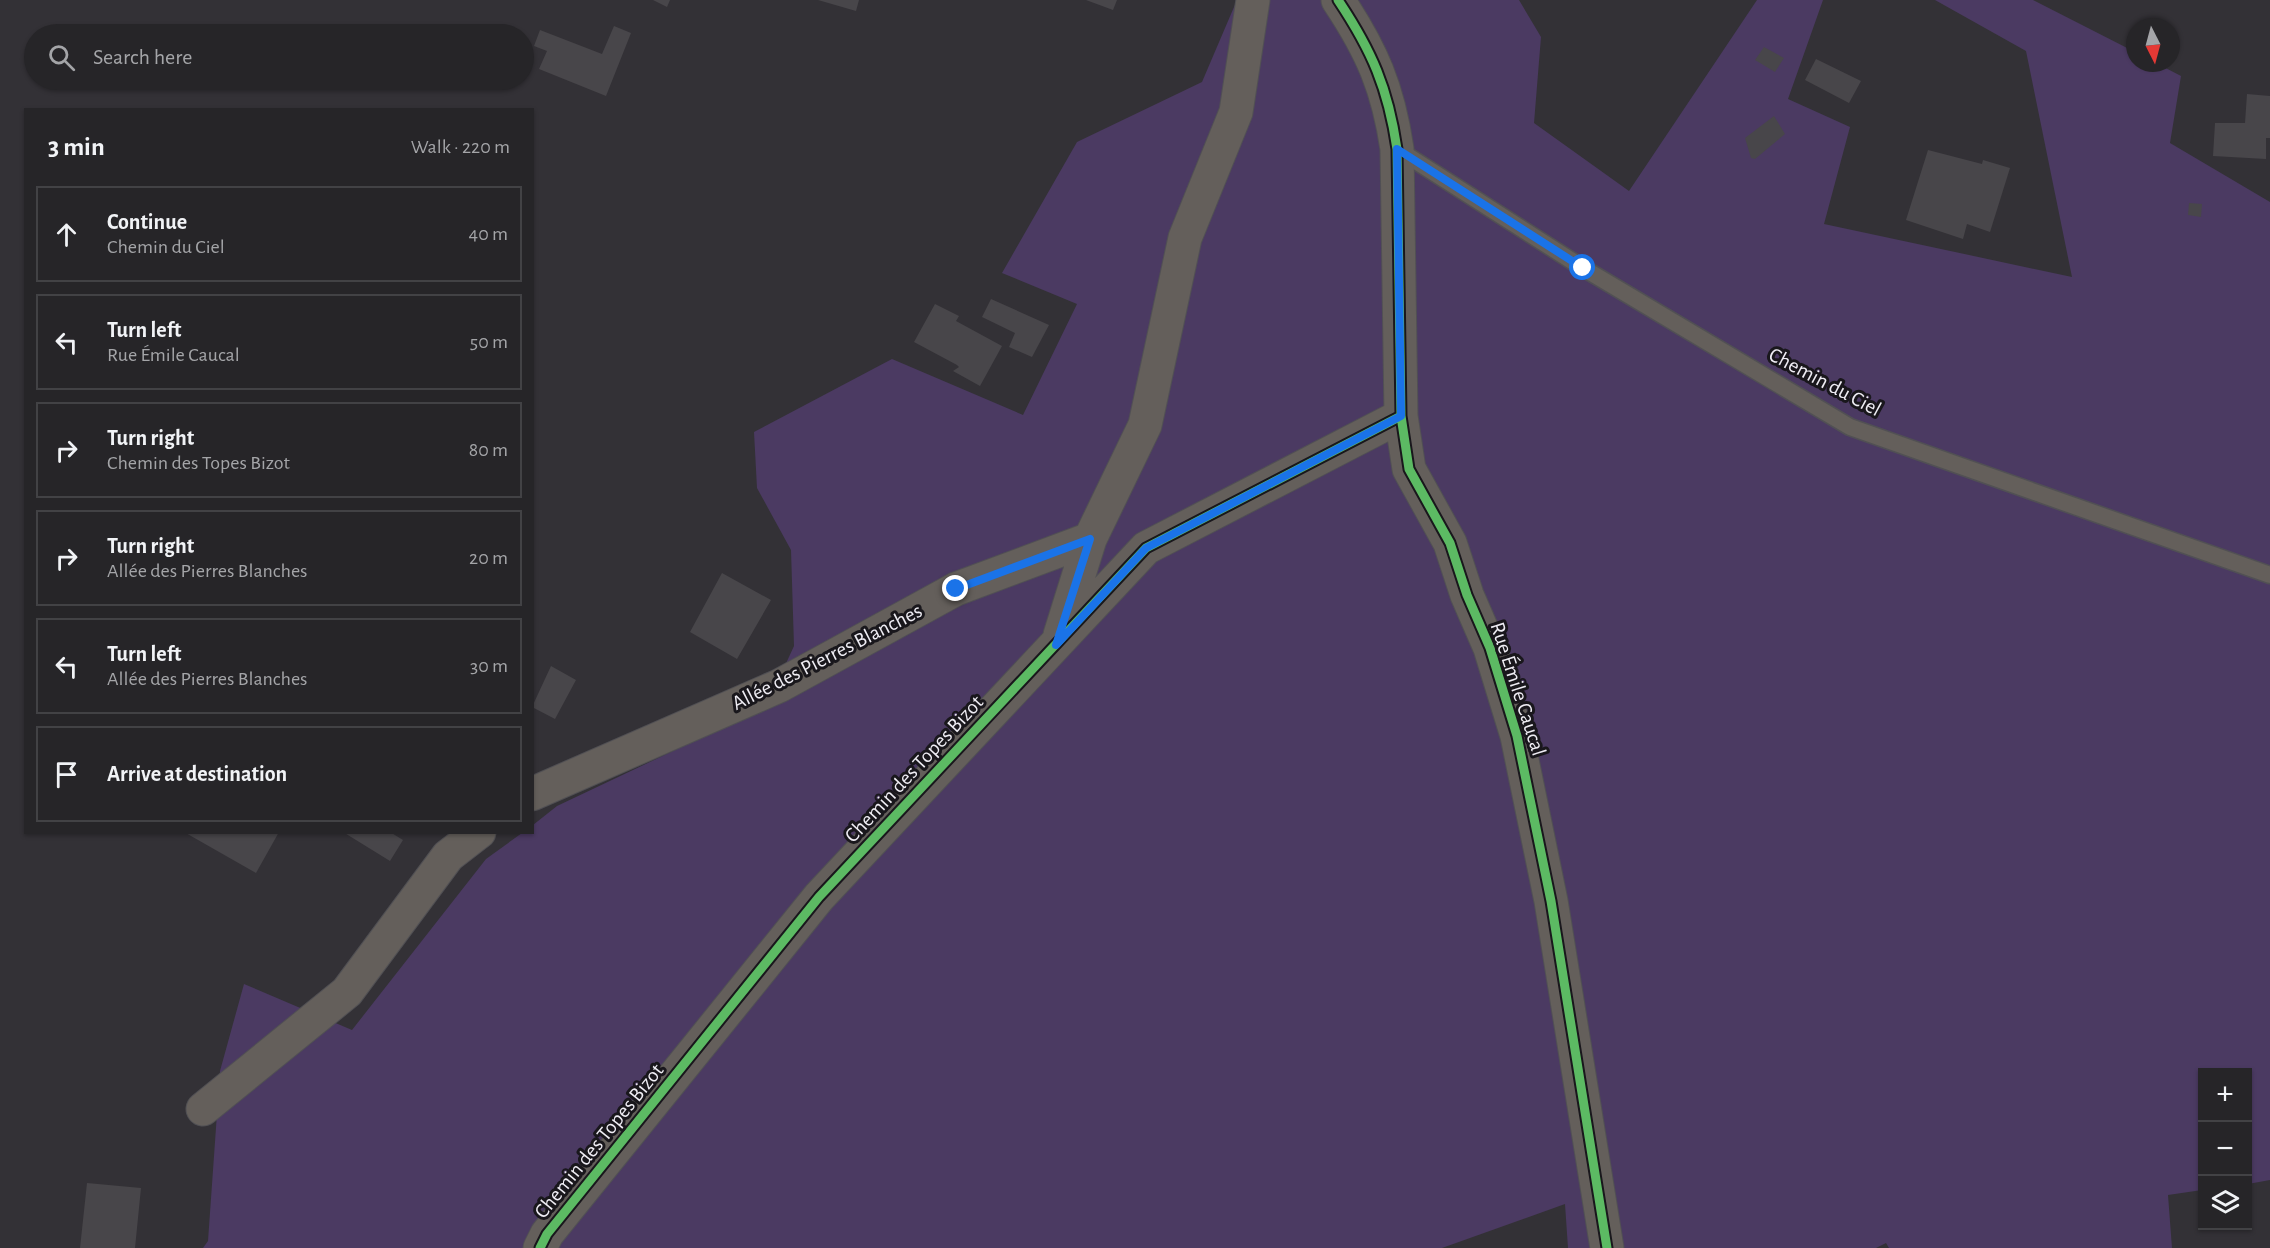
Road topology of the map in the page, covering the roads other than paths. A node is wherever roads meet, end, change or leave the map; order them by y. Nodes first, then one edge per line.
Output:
1 (1253, 0) edge
2 (1338, 0) edge
3 (1397, 149) junction
4 (1401, 416) junction
5 (1090, 539) junction
6 (2270, 575) edge
7 (1056, 645) junction
8 (534, 793) edge
9 (476, 834) edge
10 (203, 1109) dead end
11 (540, 1248) edge
12 (1606, 1248) edge

1 - 5 street
2 - 3 street, Rue Émile Caucal
3 - 4 street, Rue Émile Caucal
3 - 6 lane, Chemin du Ciel
4 - 7 street, Chemin des Topes Bizot
4 - 12 street, Rue Émile Caucal
5 - 7 street
5 - 8 street, Allée des Pierres Blanches
7 - 11 street, Chemin des Topes Bizot
9 - 10 street

